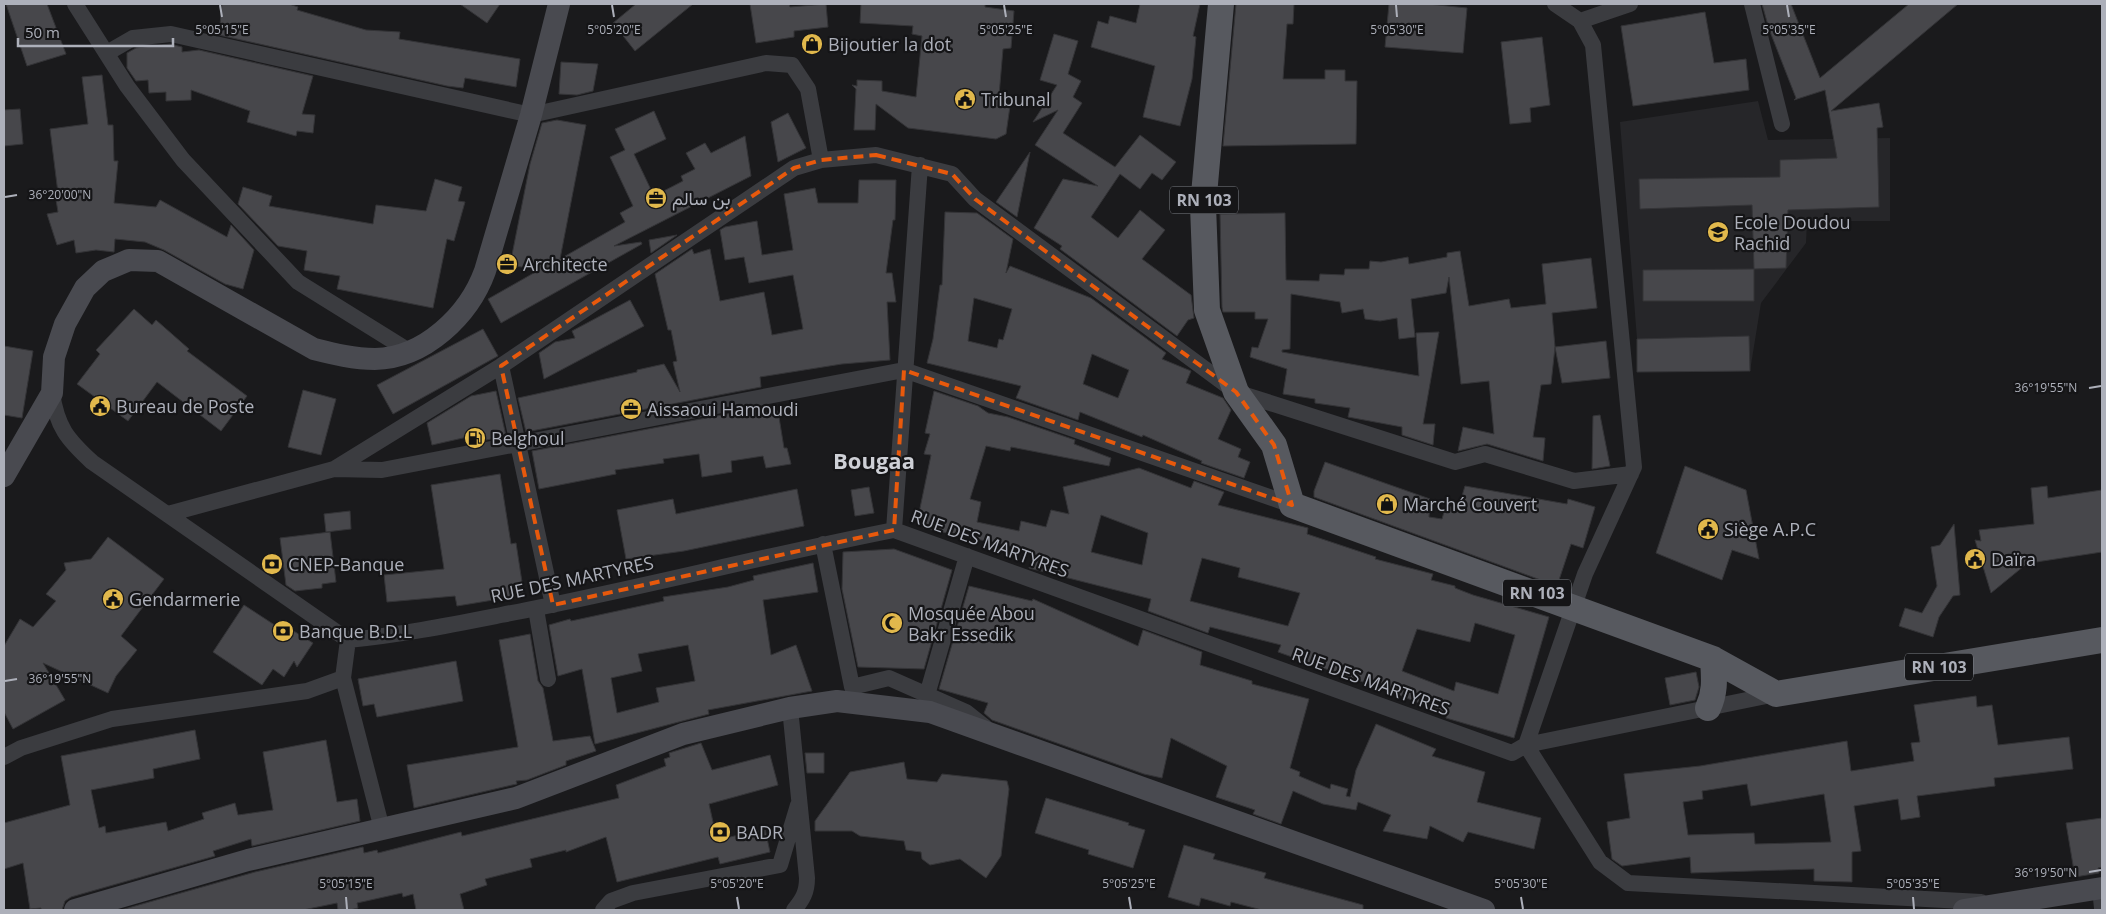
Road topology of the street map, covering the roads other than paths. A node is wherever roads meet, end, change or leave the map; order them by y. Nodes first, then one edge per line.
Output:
1 (75, 4) edge
2 (559, 4) edge
3 (1221, 4) edge
4 (1555, 4) edge
5 (1630, 4) edge
6 (1752, 4) edge
7 (1580, 20) junction
8 (106, 53) junction
9 (531, 115) junction
10 (1782, 124) dead end
11 (821, 160) junction
12 (920, 165) junction
13 (408, 351) junction
14 (501, 366) junction
15 (904, 370) junction
16 (1236, 392) junction
17 (52, 393) junction
18 (518, 445) junction
19 (334, 469) junction
20 (1631, 474) junction
21 (4, 476) edge
22 (1292, 504) junction
23 (168, 514) junction
24 (894, 530) junction
25 (823, 544) junction
26 (967, 556) junction
27 (553, 605) junction
28 (1573, 606) junction
29 (536, 609) junction
30 (348, 640) junction
31 (2102, 640) edge
32 (1713, 659) junction
33 (343, 678) junction
34 (548, 679) dead end
35 (845, 694) junction
36 (1776, 694) junction
37 (927, 695) junction
38 (790, 708) junction
39 (1708, 708) junction
40 (994, 735) junction
41 (1526, 745) junction
42 (4, 757) edge
43 (798, 806) junction
44 (382, 829) junction
45 (2101, 895) edge
46 (2006, 907) edge
47 (74, 910) edge
48 (603, 910) edge
49 (794, 910) edge
50 (1484, 910) edge
51 (1964, 910) edge

1 - 8 street
2 - 9 street
3 - 16 main road, RN 103
4 - 7 street
5 - 7 street
6 - 10 street
7 - 20 street
8 - 9 street
8 - 13 street
9 - 11 street
9 - 13 street
11 - 12 street
11 - 14 street
12 - 15 street
12 - 16 street
13 - 17 street
14 - 18 street
14 - 19 street
15 - 18 street
15 - 22 street
15 - 24 street
16 - 20 street
16 - 22 main road, RN 103
17 - 21 street
17 - 23 street
18 - 19 street
18 - 27 street
19 - 23 street
20 - 28 street
22 - 28 main road, RN 103
23 - 30 street
24 - 25 street, RUE DES MARTYRES
24 - 26 street, RUE DES MARTYRES
25 - 27 street, RUE DES MARTYRES
25 - 35 street
26 - 37 street
26 - 41 street, RUE DES MARTYRES
27 - 29 street, RUE DES MARTYRES
28 - 32 main road, RN 103
28 - 41 street
29 - 30 street, RUE DES MARTYRES
29 - 34 street
30 - 33 street
31 - 36 main road, RN 103
32 - 36 main road, RN 103
32 - 39 main road
33 - 42 street
33 - 44 street
35 - 37 street
35 - 38 street
35 - 40 street
36 - 39 street
37 - 40 street
38 - 43 street
38 - 44 street
39 - 41 street
40 - 50 street
41 - 46 street
43 - 48 street
43 - 49 street
44 - 47 street
45 - 46 street
46 - 51 street

